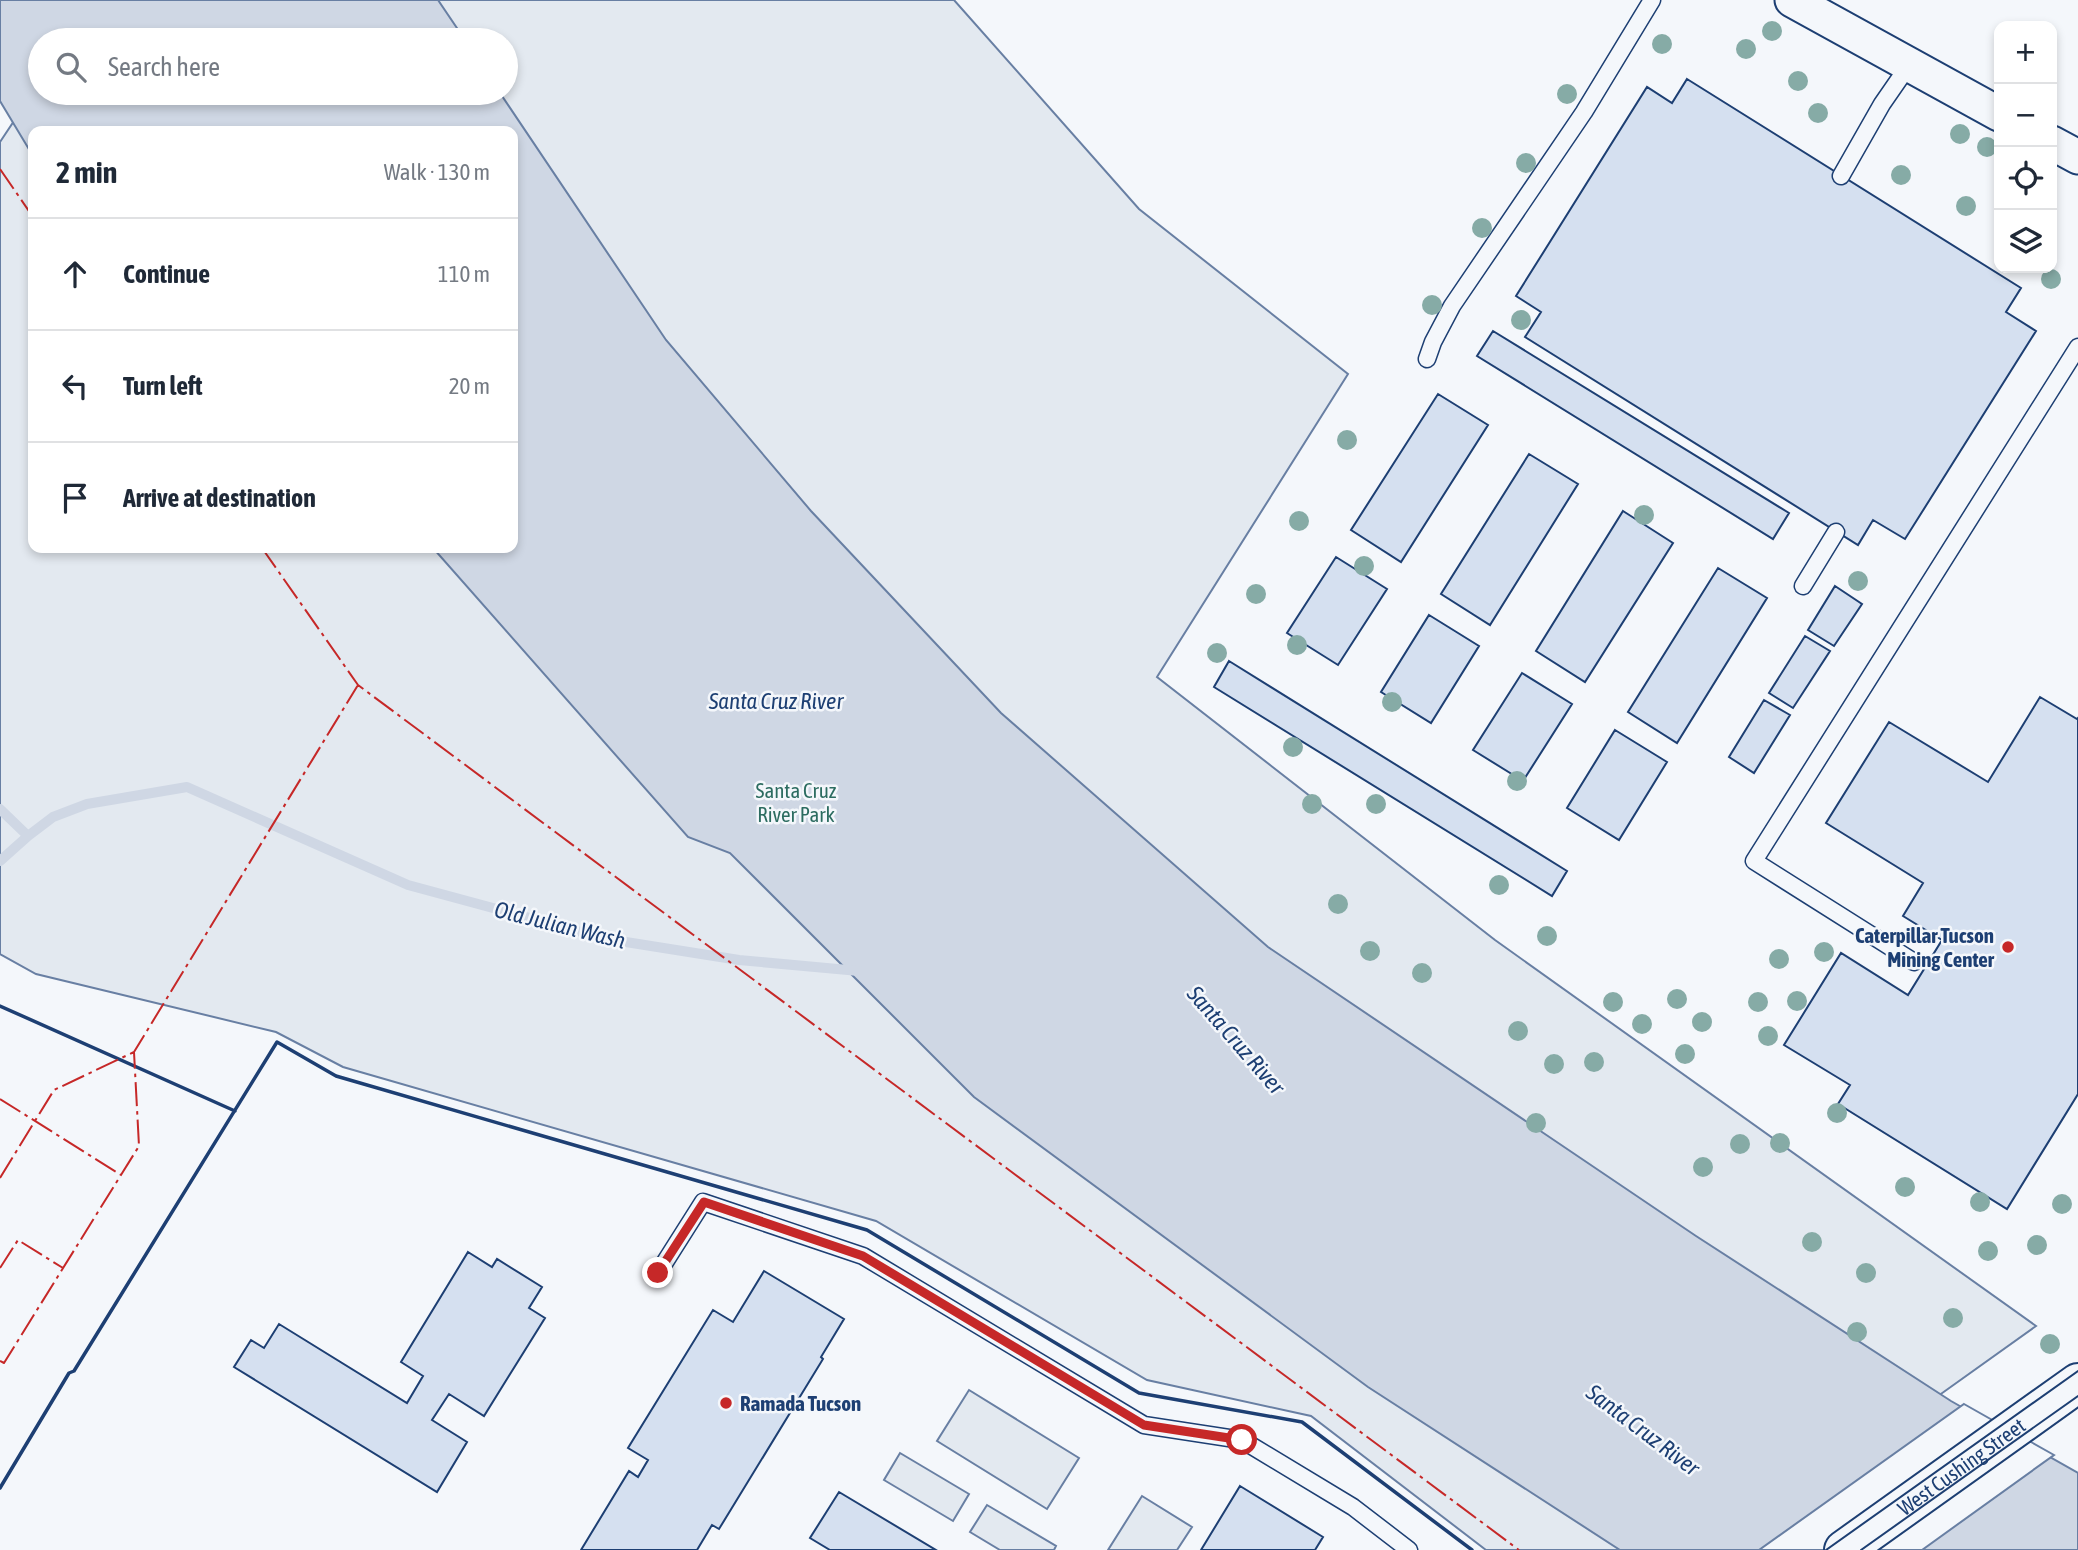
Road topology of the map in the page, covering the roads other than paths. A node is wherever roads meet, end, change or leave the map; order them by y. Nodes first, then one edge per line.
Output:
1 (1652, 0) edge
2 (1792, 0) edge
3 (1909, 65) junction
4 (1994, 111) edge
5 (2057, 146) edge
6 (2078, 157) edge
7 (1841, 176) dead end
8 (2078, 347) edge
9 (1427, 359) dead end
10 (1836, 532) dead end
11 (1803, 586) dead end
12 (1914, 962) dead end
13 (658, 1273) dead end
14 (2071, 1388) edge
15 (1409, 1550) edge
16 (1844, 1550) edge

1 - 9 lane
2 - 3 street
3 - 4 street
3 - 7 lane
5 - 6 street
8 - 12 lane
10 - 11 lane
13 - 15 lane
14 - 16 street, West Cushing Street

